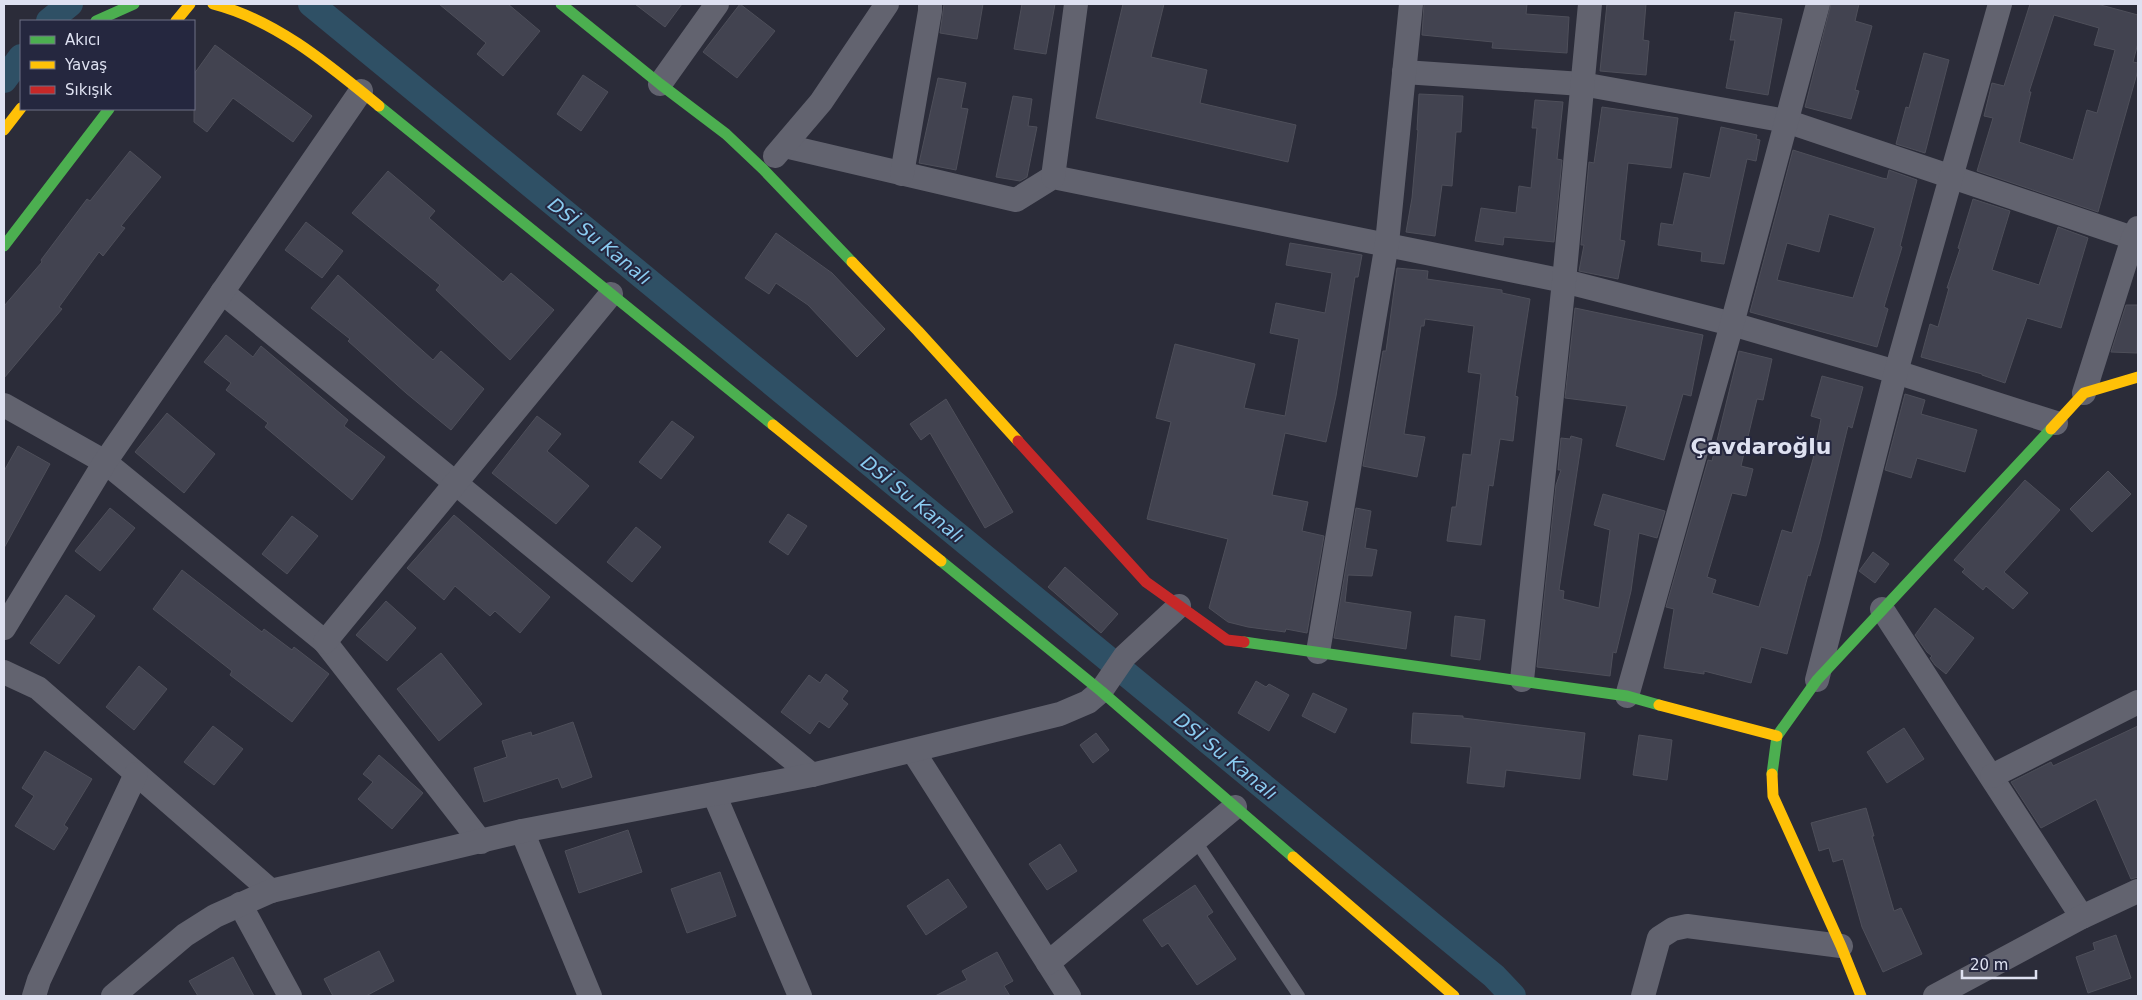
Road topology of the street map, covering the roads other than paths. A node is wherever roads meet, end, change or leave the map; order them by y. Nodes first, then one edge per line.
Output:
1 (134, 4) edge
2 (190, 4) edge
3 (213, 4) edge
4 (561, 4) edge
5 (717, 4) edge
6 (887, 4) edge
7 (930, 4) edge
8 (1076, 4) edge
9 (1411, 4) edge
10 (1590, 4) edge
11 (1818, 4) edge
12 (2000, 4) edge
13 (98, 20) edge
14 (177, 20) edge
15 (1404, 72) junction
16 (660, 84) junction
17 (1582, 84) junction
18 (361, 91) junction
19 (20, 109) edge
20 (108, 110) edge
21 (1786, 121) junction
22 (4, 130) edge
23 (784, 146) junction
24 (763, 169) junction
25 (902, 174) junction
26 (1053, 177) junction
27 (1952, 177) junction
28 (2135, 233) edge
29 (1387, 243) junction
30 (4, 246) edge
31 (1564, 281) junction
32 (222, 292) junction
33 (611, 294) junction
34 (1732, 324) junction
35 (1896, 372) junction
36 (2138, 376) edge
37 (2084, 393) junction
38 (4, 404) edge
39 (2056, 423) junction
40 (104, 462) junction
41 (455, 482) junction
42 (1179, 606) junction
43 (1882, 609) junction
44 (4, 628) edge
45 (325, 642) junction
46 (1318, 652) junction
47 (4, 672) edge
48 (1522, 680) junction
49 (1817, 680) junction
50 (1101, 691) junction
51 (1627, 696) junction
52 (2138, 702) edge
53 (1777, 736) junction
54 (913, 750) junction
55 (136, 774) junction
56 (812, 775) junction
57 (1992, 776) junction
58 (714, 794) junction
59 (1235, 807) junction
60 (522, 831) junction
61 (1195, 840) junction
62 (481, 842) junction
63 (271, 891) junction
64 (2138, 891) edge
65 (240, 904) junction
66 (2082, 917) junction
67 (1841, 946) junction
68 (1048, 963) junction
69 (34, 996) edge
70 (113, 996) edge
71 (290, 996) edge
72 (590, 996) edge
73 (800, 996) edge
74 (1069, 996) edge
75 (1299, 996) edge
76 (1454, 996) edge
77 (1643, 996) edge
78 (1861, 996) edge
79 (1935, 996) edge

1 - 13 street
2 - 14 street
3 - 18 street
4 - 16 street
5 - 16 street
6 - 23 street
7 - 25 street
8 - 26 street
9 - 15 street
10 - 17 street
11 - 21 street
12 - 27 street
15 - 17 street
15 - 29 street
16 - 24 street
17 - 21 street
17 - 31 street
18 - 32 street
18 - 33 street
19 - 22 street
20 - 30 street
21 - 27 street
21 - 34 street
23 - 24 street
23 - 25 street
24 - 42 street
25 - 26 street
26 - 29 street
27 - 28 street
27 - 35 street
28 - 37 street
29 - 31 street
29 - 46 street
31 - 34 street
31 - 48 street
32 - 40 street
32 - 41 street
33 - 41 street
33 - 50 street
34 - 35 street
34 - 51 street
35 - 39 street
35 - 49 street
36 - 37 street
37 - 39 street
38 - 40 street
39 - 43 street
40 - 44 street
40 - 45 street
41 - 45 street
41 - 56 street
42 - 46 street
42 - 50 street
43 - 49 street
43 - 57 street
45 - 62 street
46 - 48 street
47 - 55 street
48 - 51 street
49 - 53 street
50 - 54 street
50 - 59 street
51 - 53 street
52 - 57 street
53 - 67 street
54 - 56 street
54 - 68 street
55 - 63 street
55 - 69 street
56 - 58 street
57 - 66 street
58 - 60 street
58 - 73 street
59 - 61 street
59 - 76 street
60 - 62 street
60 - 72 street
61 - 68 street
61 - 75 lane
62 - 63 street
63 - 65 street
64 - 66 street
65 - 70 street
65 - 71 street
66 - 79 street
67 - 77 street
67 - 78 street
68 - 74 street

